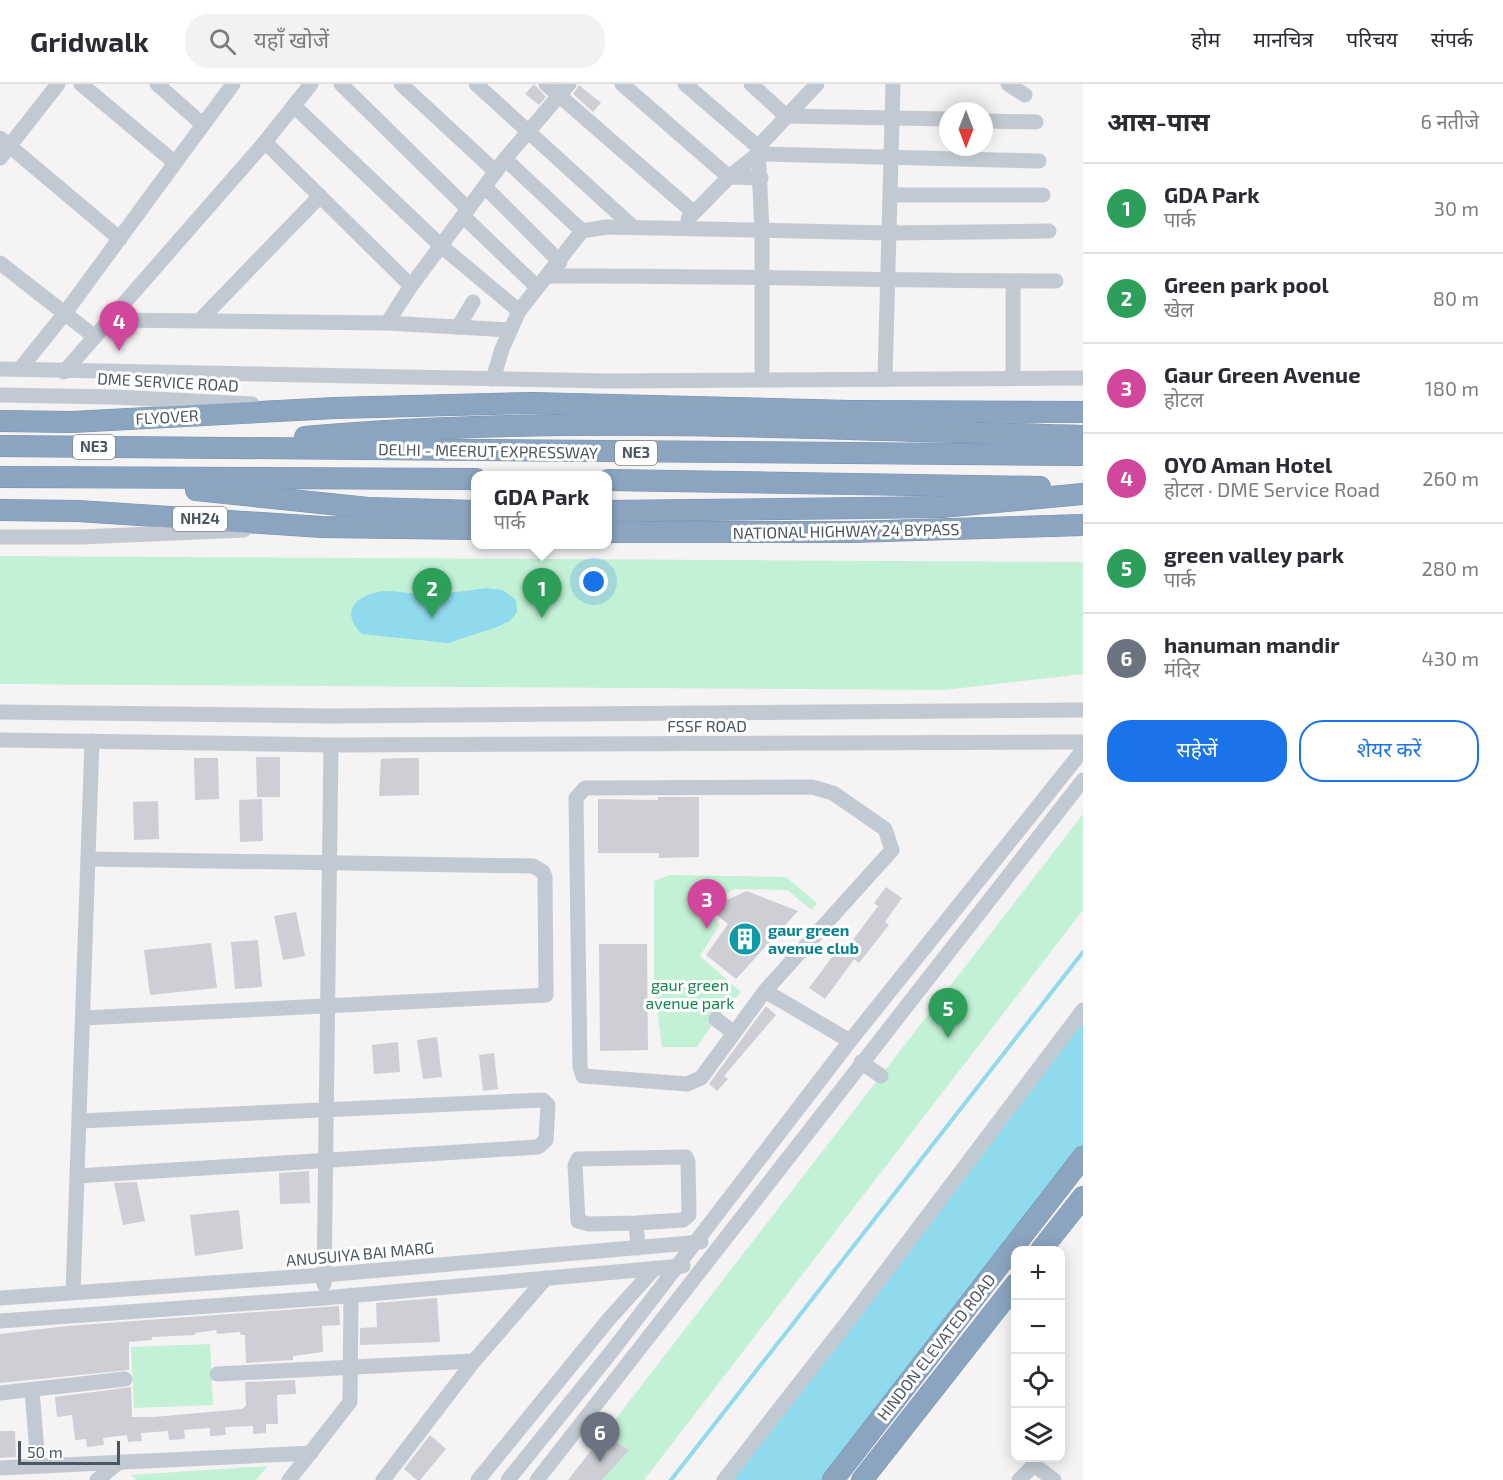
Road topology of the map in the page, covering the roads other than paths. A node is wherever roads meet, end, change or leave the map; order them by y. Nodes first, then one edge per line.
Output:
1 (58, 84) edge
2 (81, 84) edge
3 (157, 84) edge
4 (232, 84) edge
5 (311, 84) edge
6 (341, 84) edge
7 (401, 84) edge
8 (476, 84) edge
9 (546, 84) edge
10 (622, 84) edge
11 (685, 84) edge
12 (751, 84) edge
13 (818, 84) edge
14 (893, 84) edge
15 (1008, 84) edge
16 (564, 89) edge
17 (1025, 95) dead end
18 (294, 106) junction
19 (786, 116) junction
20 (891, 118) junction
21 (939, 120) edge
22 (993, 121) edge
23 (1036, 123) dead end
24 (202, 124) junction
25 (528, 131) junction
26 (5, 142) edge
27 (265, 142) junction
28 (758, 151) junction
29 (0, 158) edge
30 (891, 158) junction
31 (505, 159) junction
32 (1039, 161) dead end
33 (174, 162) junction
34 (496, 172) junction
35 (729, 177) junction
36 (760, 178) junction
37 (486, 188) junction
38 (891, 195) junction
39 (1043, 195) dead end
40 (320, 196) junction
41 (466, 212) junction
42 (693, 212) junction
43 (633, 227) junction
44 (683, 227) junction
45 (582, 231) junction
46 (762, 231) junction
47 (1049, 231) dead end
48 (890, 233) junction
49 (120, 239) junction
50 (440, 245) junction
51 (0, 262) edge
52 (560, 262) junction
53 (760, 275) junction
54 (549, 276) junction
55 (889, 280) junction
56 (1013, 281) junction
57 (1056, 281) dead end
58 (411, 286) junction
59 (537, 287) junction
60 (473, 302) dead end
61 (519, 311) junction
62 (65, 313) junction
63 (110, 320) junction
64 (200, 320) junction
65 (387, 323) junction
66 (458, 327) junction
67 (510, 330) junction
68 (94, 337) junction
69 (0, 369) edge
70 (20, 369) junction
71 (64, 372) junction
72 (885, 378) junction
73 (1013, 378) junction
74 (1083, 378) edge
75 (492, 379) junction
76 (762, 379) junction
77 (0, 395) edge
78 (334, 408) junction
79 (1083, 412) edge
80 (681, 417) junction
81 (0, 421) edge
82 (1083, 436) edge
83 (0, 446) edge
84 (188, 447) junction
85 (1083, 455) edge
86 (0, 477) edge
87 (82, 477) junction
88 (471, 479) edge
89 (612, 480) edge
90 (1083, 488) edge
91 (1083, 495) edge
92 (0, 510) edge
93 (471, 511) edge
94 (689, 511) junction
95 (612, 512) edge
96 (1083, 525) edge
97 (322, 527) junction
98 (471, 529) edge
99 (612, 532) edge
100 (687, 534) junction
101 (0, 537) edge
102 (1083, 710) edge
103 (0, 711) edge
104 (0, 740) edge
105 (92, 741) junction
106 (1083, 742) edge
107 (331, 745) junction
108 (1083, 750) edge
109 (1083, 781) edge
110 (88, 859) junction
111 (330, 863) junction
112 (765, 991) junction
113 (328, 1006) junction
114 (1083, 1010) edge
115 (83, 1018) junction
116 (716, 1019) dead end
117 (734, 1033) junction
118 (850, 1041) junction
119 (861, 1062) junction
120 (880, 1077) dead end
121 (326, 1112) junction
122 (79, 1121) junction
123 (1083, 1157) edge
124 (326, 1161) junction
125 (77, 1176) junction
126 (1083, 1197) edge
127 (636, 1223) junction
128 (722, 1240) junction
129 (695, 1243) junction
130 (1045, 1246) edge
131 (638, 1248) junction
132 (704, 1264) junction
133 (677, 1266) junction
134 (655, 1268) junction
135 (324, 1275) junction
136 (546, 1278) junction
137 (1011, 1290) edge
138 (73, 1292) junction
139 (351, 1295) junction
140 (0, 1298) edge
141 (324, 1298) junction
142 (0, 1321) edge
143 (474, 1361) junction
144 (352, 1367) junction
145 (217, 1374) dead end
146 (124, 1379) dead end
147 (32, 1390) junction
148 (0, 1394) edge
149 (311, 1453) junction
150 (118, 1463) junction
151 (38, 1465) junction
152 (8, 1468) edge
153 (4, 1480) edge
154 (97, 1480) edge
155 (289, 1480) edge
156 (383, 1480) edge
157 (478, 1480) edge
158 (508, 1480) edge
159 (537, 1480) edge
160 (724, 1480) edge
161 (833, 1480) edge
162 (862, 1480) edge
163 (1019, 1480) edge
164 (1054, 1480) edge

1 - 26 street
2 - 33 street
3 - 24 street
4 - 24 street
5 - 18 street
6 - 41 street
7 - 34 street
8 - 25 street
9 - 16 street
10 - 35 street
11 - 28 street
12 - 19 street
13 - 19 street
14 - 20 street
15 - 17 street
16 - 25 street
16 - 42 street
18 - 27 street
18 - 50 street
19 - 20 street
19 - 28 street
20 - 21 street
20 - 30 street
22 - 23 street
24 - 33 street
25 - 31 street
25 - 43 street
26 - 29 street
26 - 49 street
27 - 40 street
27 - 63 street
28 - 30 street
28 - 35 street
28 - 36 street
30 - 32 street
30 - 38 street
31 - 34 street
31 - 45 street
33 - 49 street
34 - 37 street
35 - 36 street
35 - 42 street
36 - 46 street
37 - 41 street
37 - 52 street
38 - 39 street
38 - 48 street
40 - 58 street
40 - 64 street
41 - 50 street
41 - 59 street
42 - 44 street
43 - 44 street
43 - 45 street
44 - 46 street
45 - 52 street
46 - 48 street
46 - 53 street
47 - 48 street
48 - 55 street
49 - 62 street
50 - 58 street
50 - 61 street
51 - 62 street
52 - 54 street
53 - 54 street
53 - 55 street
53 - 76 street
54 - 59 street
55 - 56 street
55 - 72 street
56 - 57 street
56 - 73 street
58 - 65 street
59 - 61 street
60 - 66 street
61 - 67 street
62 - 68 street
62 - 70 street
63 - 64 street
63 - 68 street
64 - 65 street
65 - 66 street
66 - 67 street
67 - 75 street
68 - 71 street
69 - 70 street
70 - 71 street
71 - 75 street
72 - 73 street
72 - 76 street
73 - 74 street
75 - 76 street
77 - 78 street, DME SERVICE ROAD
78 - 80 highway, FLYOVER
78 - 81 highway, FLYOVER
79 - 80 highway
80 - 82 highway
80 - 84 highway
83 - 84 highway, DELHI - MEERUT EXPRESSWAY / NE3
84 - 85 highway, DELHI - MEERUT EXPRESSWAY / NE3
86 - 87 highway, DELHI - MEERUT EXPRESSWAY / NE3
87 - 88 highway, DELHI - MEERUT EXPRESSWAY / NE3
87 - 93 highway
89 - 90 highway, DELHI - MEERUT EXPRESSWAY / NE3
91 - 94 highway
92 - 97 highway, NH24
94 - 95 highway
94 - 100 highway
96 - 100 highway, NATIONAL HIGHWAY 24 BYPASS
97 - 98 highway
97 - 101 street
99 - 100 highway, NATIONAL HIGHWAY 24 BYPASS
102 - 103 street
104 - 105 street, FSSF ROAD
105 - 107 street, FSSF ROAD
105 - 110 street
106 - 107 street, FSSF ROAD
107 - 111 street
108 - 118 street
109 - 119 street
110 - 111 street
110 - 115 street
111 - 113 street
111 - 113 street
112 - 117 street
112 - 117 street
112 - 118 street
113 - 115 street
113 - 121 street
114 - 160 street
115 - 122 street
116 - 117 street
118 - 129 street
119 - 120 street
119 - 128 street
121 - 122 street
121 - 124 street
121 - 124 street
122 - 125 street
123 - 161 highway, HINDON ELEVATED ROAD
124 - 125 street
124 - 135 street
125 - 138 street
126 - 130 highway
127 - 127 street
127 - 131 street
128 - 129 street, ANUSUIYA BAI MARG
128 - 132 street
129 - 131 street, ANUSUIYA BAI MARG
129 - 133 street
131 - 135 street, ANUSUIYA BAI MARG
132 - 133 street
132 - 159 street
133 - 134 street
133 - 158 street
134 - 136 street
134 - 157 street
135 - 138 street, ANUSUIYA BAI MARG
135 - 141 street
136 - 139 street
136 - 143 street
137 - 162 highway, HINDON ELEVATED ROAD
138 - 140 street, ANUSUIYA BAI MARG
139 - 141 street
139 - 144 street
141 - 142 street
143 - 144 street
143 - 156 street
144 - 145 street
144 - 149 street
146 - 147 street
147 - 148 street
147 - 151 street
149 - 150 street
149 - 155 street
150 - 151 street
150 - 154 street
151 - 152 street
152 - 153 street
163 - 164 street

